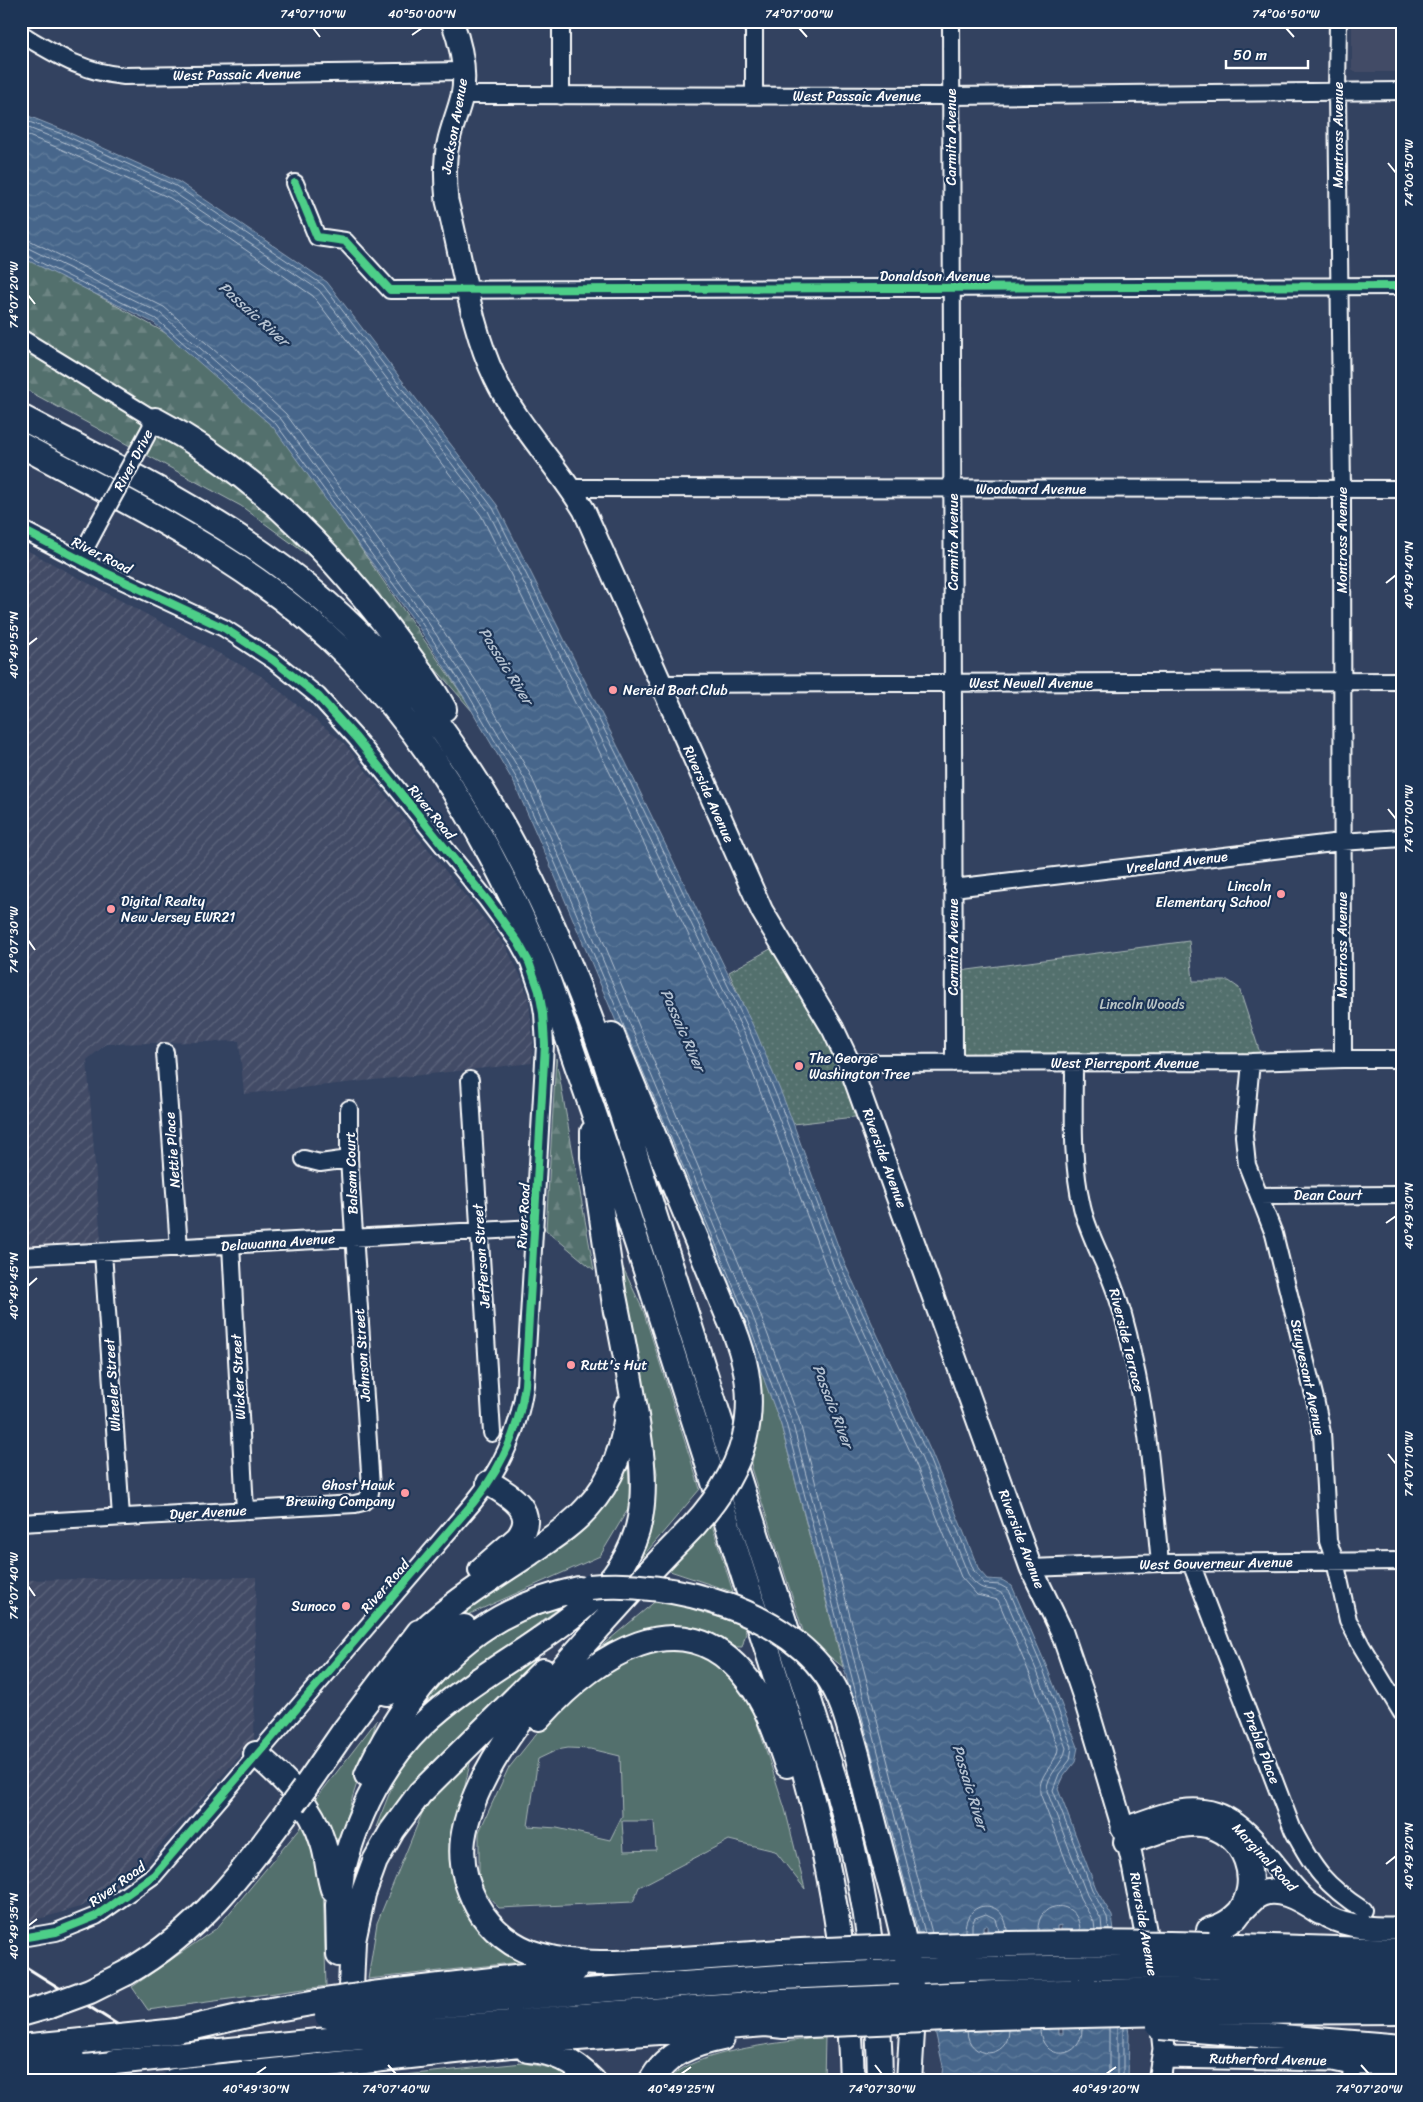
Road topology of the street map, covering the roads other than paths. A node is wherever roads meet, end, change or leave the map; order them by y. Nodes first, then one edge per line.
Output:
1 (452, 21) edge
2 (561, 21) edge
3 (754, 21) edge
4 (951, 21) edge
5 (1338, 21) edge
6 (21, 34) edge
7 (463, 71) junction
8 (1402, 91) edge
9 (1337, 93) junction
10 (462, 95) junction
11 (754, 95) junction
12 (561, 96) junction
13 (950, 96) junction
14 (295, 183) dead end
15 (1340, 286) junction
16 (1402, 286) edge
17 (952, 288) junction
18 (468, 289) junction
19 (21, 338) edge
20 (21, 417) edge
21 (154, 420) junction
22 (21, 445) edge
23 (21, 455) edge
24 (87, 480) junction
25 (570, 488) junction
26 (953, 489) junction
27 (1342, 490) junction
28 (1402, 490) edge
29 (21, 529) edge
30 (43, 540) junction
31 (21, 545) edge
32 (80, 558) junction
33 (1402, 681) edge
34 (1343, 682) junction
35 (953, 683) junction
36 (660, 684) junction
37 (489, 800) junction
38 (1402, 838) edge
39 (1341, 842) junction
40 (526, 871) junction
41 (953, 888) junction
42 (165, 1052) dead end
43 (1342, 1059) junction
44 (1402, 1059) edge
45 (1252, 1062) junction
46 (849, 1063) junction
47 (954, 1063) junction
48 (1074, 1063) junction
49 (470, 1080) dead end
50 (349, 1109) dead end
51 (594, 1112) junction
52 (304, 1159) dead end
53 (349, 1159) junction
54 (1397, 1195) dead end
55 (1259, 1196) junction
56 (535, 1228) junction
57 (480, 1230) junction
58 (354, 1237) junction
59 (231, 1245) junction
60 (179, 1248) junction
61 (103, 1252) junction
62 (21, 1256) edge
63 (614, 1296) junction
64 (492, 1433) dead end
65 (371, 1473) joint
66 (488, 1483) junction
67 (245, 1510) junction
68 (121, 1518) junction
69 (21, 1523) edge
70 (1402, 1560) edge
71 (1335, 1561) junction
72 (1160, 1563) junction
73 (1191, 1563) junction
74 (1031, 1568) junction
75 (649, 1571) junction
76 (585, 1588) junction
77 (409, 1645) junction
78 (1402, 1713) edge
79 (256, 1754) junction
80 (299, 1797) junction
81 (475, 1800) junction
82 (1124, 1835) junction
83 (343, 1869) junction
84 (338, 1906) junction
85 (1363, 1910) dead end
86 (1320, 1912) junction
87 (1236, 1917) junction
88 (1402, 1928) edge
89 (21, 1938) edge
90 (1209, 1947) junction
91 (1402, 1951) edge
92 (646, 1961) junction
93 (1402, 1970) edge
94 (845, 1972) junction
95 (1402, 1994) edge
96 (372, 2003) junction
97 (1209, 2011) junction
98 (1402, 2011) edge
99 (21, 2014) edge
100 (784, 2026) junction
101 (21, 2047) edge
102 (1402, 2047) edge
103 (444, 2054) junction
104 (1163, 2057) junction
105 (1402, 2064) edge
106 (21, 2071) edge
107 (1352, 2072) edge
108 (174, 2081) edge
109 (342, 2081) edge
110 (354, 2081) edge
111 (593, 2081) edge
112 (651, 2081) edge
113 (852, 2081) edge
114 (880, 2081) edge
115 (909, 2081) edge
116 (1159, 2081) edge

1 - 7 main road, Jackson Avenue
2 - 12 street
3 - 11 street
4 - 13 street, Carmita Avenue
5 - 9 street, Montross Avenue
6 - 7 street, West Passaic Avenue
7 - 10 main road, Jackson Avenue
8 - 9 street, West Passaic Avenue
9 - 13 street, West Passaic Avenue
9 - 15 street, Montross Avenue
10 - 12 street, West Passaic Avenue
10 - 18 main road, Jackson Avenue
11 - 12 street, West Passaic Avenue
11 - 13 street, West Passaic Avenue
13 - 17 street, Carmita Avenue
14 - 18 street, Donaldson Avenue
15 - 16 street, Donaldson Avenue
15 - 17 street, Donaldson Avenue
15 - 27 street, Montross Avenue
17 - 18 street, Donaldson Avenue
17 - 26 street, Carmita Avenue
18 - 25 main road, Riverside Avenue
19 - 21 street, River Drive
20 - 37 highway
21 - 32 street, River Drive, bridge
21 - 37 highway
22 - 24 highway
23 - 24 highway
24 - 51 highway
25 - 26 street, Woodward Avenue
25 - 36 main road, Riverside Avenue
26 - 27 street, Woodward Avenue
26 - 35 street, Carmita Avenue
27 - 28 street, Woodward Avenue
27 - 34 street, Montross Avenue
29 - 30 street, River Road
30 - 31 street
30 - 32 street, River Road
32 - 56 street, River Road
33 - 34 street, West Newell Avenue
34 - 35 street, West Newell Avenue
34 - 39 street, Montross Avenue
35 - 36 street, West Newell Avenue
35 - 41 street, Carmita Avenue
36 - 46 main road, Riverside Avenue
37 - 40 highway
38 - 39 street, Vreeland Avenue
39 - 41 street, Vreeland Avenue
39 - 43 street, Montross Avenue
40 - 75 highway, bridge
40 - 114 highway
41 - 47 street, Carmita Avenue
42 - 60 street, Nettie Place
43 - 44 street, West Pierrepont Avenue
43 - 45 street, West Pierrepont Avenue
45 - 48 street, West Pierrepont Avenue
45 - 55 street, Stuyvesant Avenue
46 - 47 street, West Pierrepont Avenue
46 - 74 main road, Riverside Avenue
47 - 48 street, West Pierrepont Avenue
48 - 72 street, Riverside Terrace
49 - 57 street, Jefferson Street
50 - 53 street, Balsam Court
51 - 63 highway
51 - 94 highway
52 - 53 street
53 - 58 street, Balsam Court
54 - 55 street, Dean Court
55 - 71 street, Stuyvesant Avenue
56 - 57 street, Delawanna Avenue
56 - 66 street, River Road
57 - 58 street, Delawanna Avenue
57 - 64 street, Jefferson Street
58 - 59 street, Delawanna Avenue
58 - 65 street, Johnson Street
59 - 60 street, Delawanna Avenue
59 - 67 street, Wicker Street
60 - 61 street, Delawanna Avenue
61 - 62 street, Delawanna Avenue
61 - 68 street, Wheeler Street
63 - 77 highway
63 - 83 highway
65 - 67 street, Dyer Avenue
66 - 77 highway
66 - 79 street, River Road
67 - 68 street, Dyer Avenue
68 - 69 street, Dyer Avenue
70 - 71 street, West Gouverneur Avenue
71 - 73 street, West Gouverneur Avenue
71 - 78 street, Stuyvesant Avenue
72 - 73 street, West Gouverneur Avenue
72 - 74 street, West Gouverneur Avenue
73 - 85 street, Preble Place
74 - 82 main road, Riverside Avenue
75 - 81 highway
75 - 110 highway
76 - 80 highway
76 - 83 highway
76 - 115 highway, bridge
77 - 80 highway
79 - 84 highway
79 - 89 street, River Road
80 - 99 highway, bridge
81 - 92 highway
81 - 94 highway
82 - 86 main road, Marginal Road
82 - 87 highway
82 - 104 main road, Riverside Avenue
83 - 84 highway
84 - 109 highway
86 - 87 highway
86 - 88 main road, Marginal Road
87 - 90 highway
90 - 91 highway
90 - 92 highway, bridge
90 - 93 highway
90 - 96 highway, bridge
92 - 96 highway
94 - 113 highway
95 - 97 highway
96 - 101 highway, bridge
97 - 98 highway
97 - 100 highway, bridge
97 - 102 highway
97 - 106 highway, bridge
100 - 103 highway
100 - 112 highway
103 - 108 highway, bridge
103 - 111 highway
104 - 107 main road, Rutherford Avenue
104 - 116 main road, Riverside Avenue
105 - 107 main road, Rutherford Avenue

